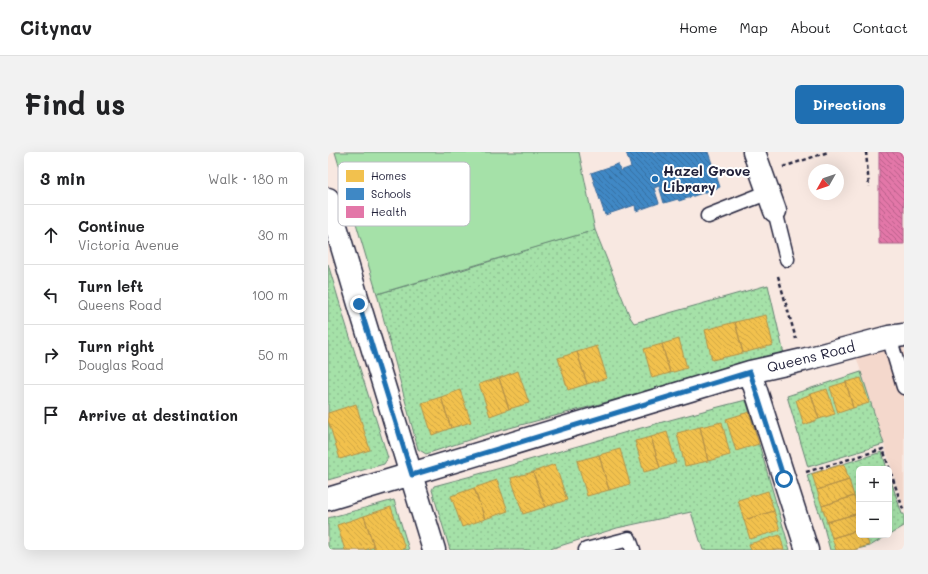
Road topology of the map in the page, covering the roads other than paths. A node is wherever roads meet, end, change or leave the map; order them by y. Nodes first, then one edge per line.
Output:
1 (754, 152) edge
2 (769, 192) junction
3 (328, 199) edge
4 (708, 216) dead end
5 (787, 259) dead end
6 (896, 336) edge
7 (750, 372) junction
8 (904, 387) edge
9 (412, 475) junction
10 (328, 500) edge
11 (434, 550) edge
12 (586, 550) edge
13 (633, 550) edge
14 (807, 550) edge

1 - 2 street
2 - 4 lane
2 - 5 lane
3 - 9 street
6 - 7 street, Queens Road
6 - 8 lane
7 - 9 street, Queens Road
7 - 14 street
9 - 10 street, Queens Road
9 - 11 street
12 - 13 lane

